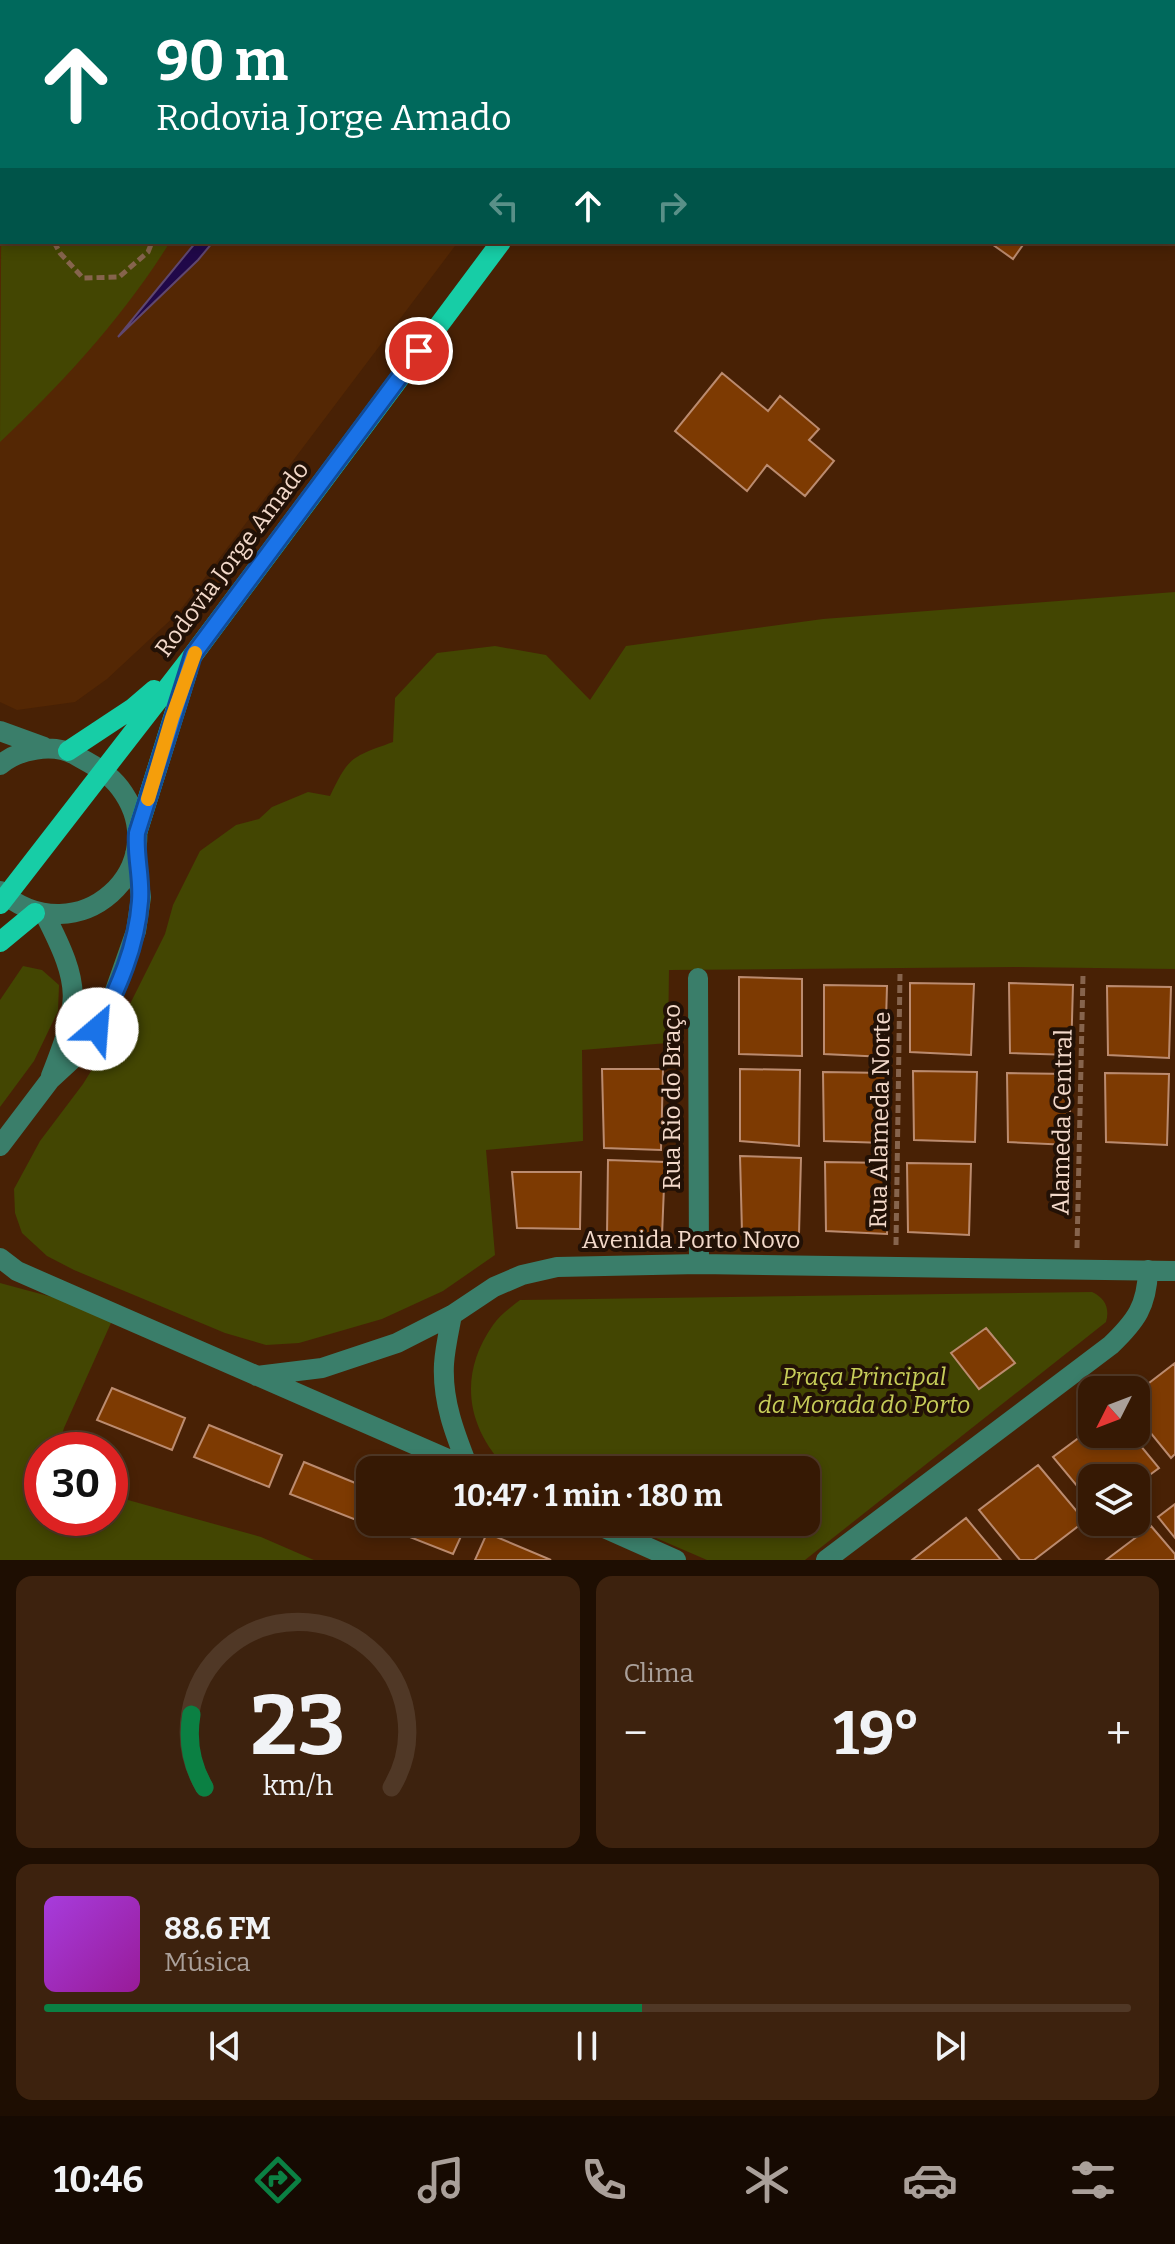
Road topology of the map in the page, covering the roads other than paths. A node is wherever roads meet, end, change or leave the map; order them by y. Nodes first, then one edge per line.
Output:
1 (500, 244) edge
2 (193, 655) junction
3 (0, 731) edge
4 (58, 750) junction
5 (0, 765) edge
6 (102, 770) junction
7 (136, 843) junction
8 (2, 897) edge
9 (40, 914) junction
10 (0, 942) edge
11 (698, 978) dead end
12 (50, 1080) junction
13 (0, 1146) edge
14 (0, 1258) edge
15 (699, 1264) junction
16 (1148, 1270) junction
17 (1175, 1271) edge
18 (452, 1315) junction
19 (257, 1376) junction
20 (441, 1456) edge
21 (465, 1456) edge
22 (622, 1536) edge
23 (676, 1560) edge
24 (826, 1560) edge

1 - 2 main road, Rodovia Jorge Amado
2 - 4 main road
2 - 6 main road, Rodovia Jorge Amado
2 - 7 main road
3 - 4 street
4 - 5 street
4 - 6 street
6 - 7 street
6 - 8 main road, Rodovia Jorge Amado
7 - 9 street
7 - 12 street
8 - 9 street
9 - 10 main road
9 - 12 street
11 - 15 street, Rua Rio do Braço
12 - 13 street
14 - 19 street
15 - 16 street, Avenida Porto Novo
15 - 18 street, Avenida Porto Novo
16 - 17 street, Avenida Porto Novo
16 - 24 street
18 - 19 street, Avenida Porto Novo
18 - 21 street
19 - 20 street
22 - 23 street

